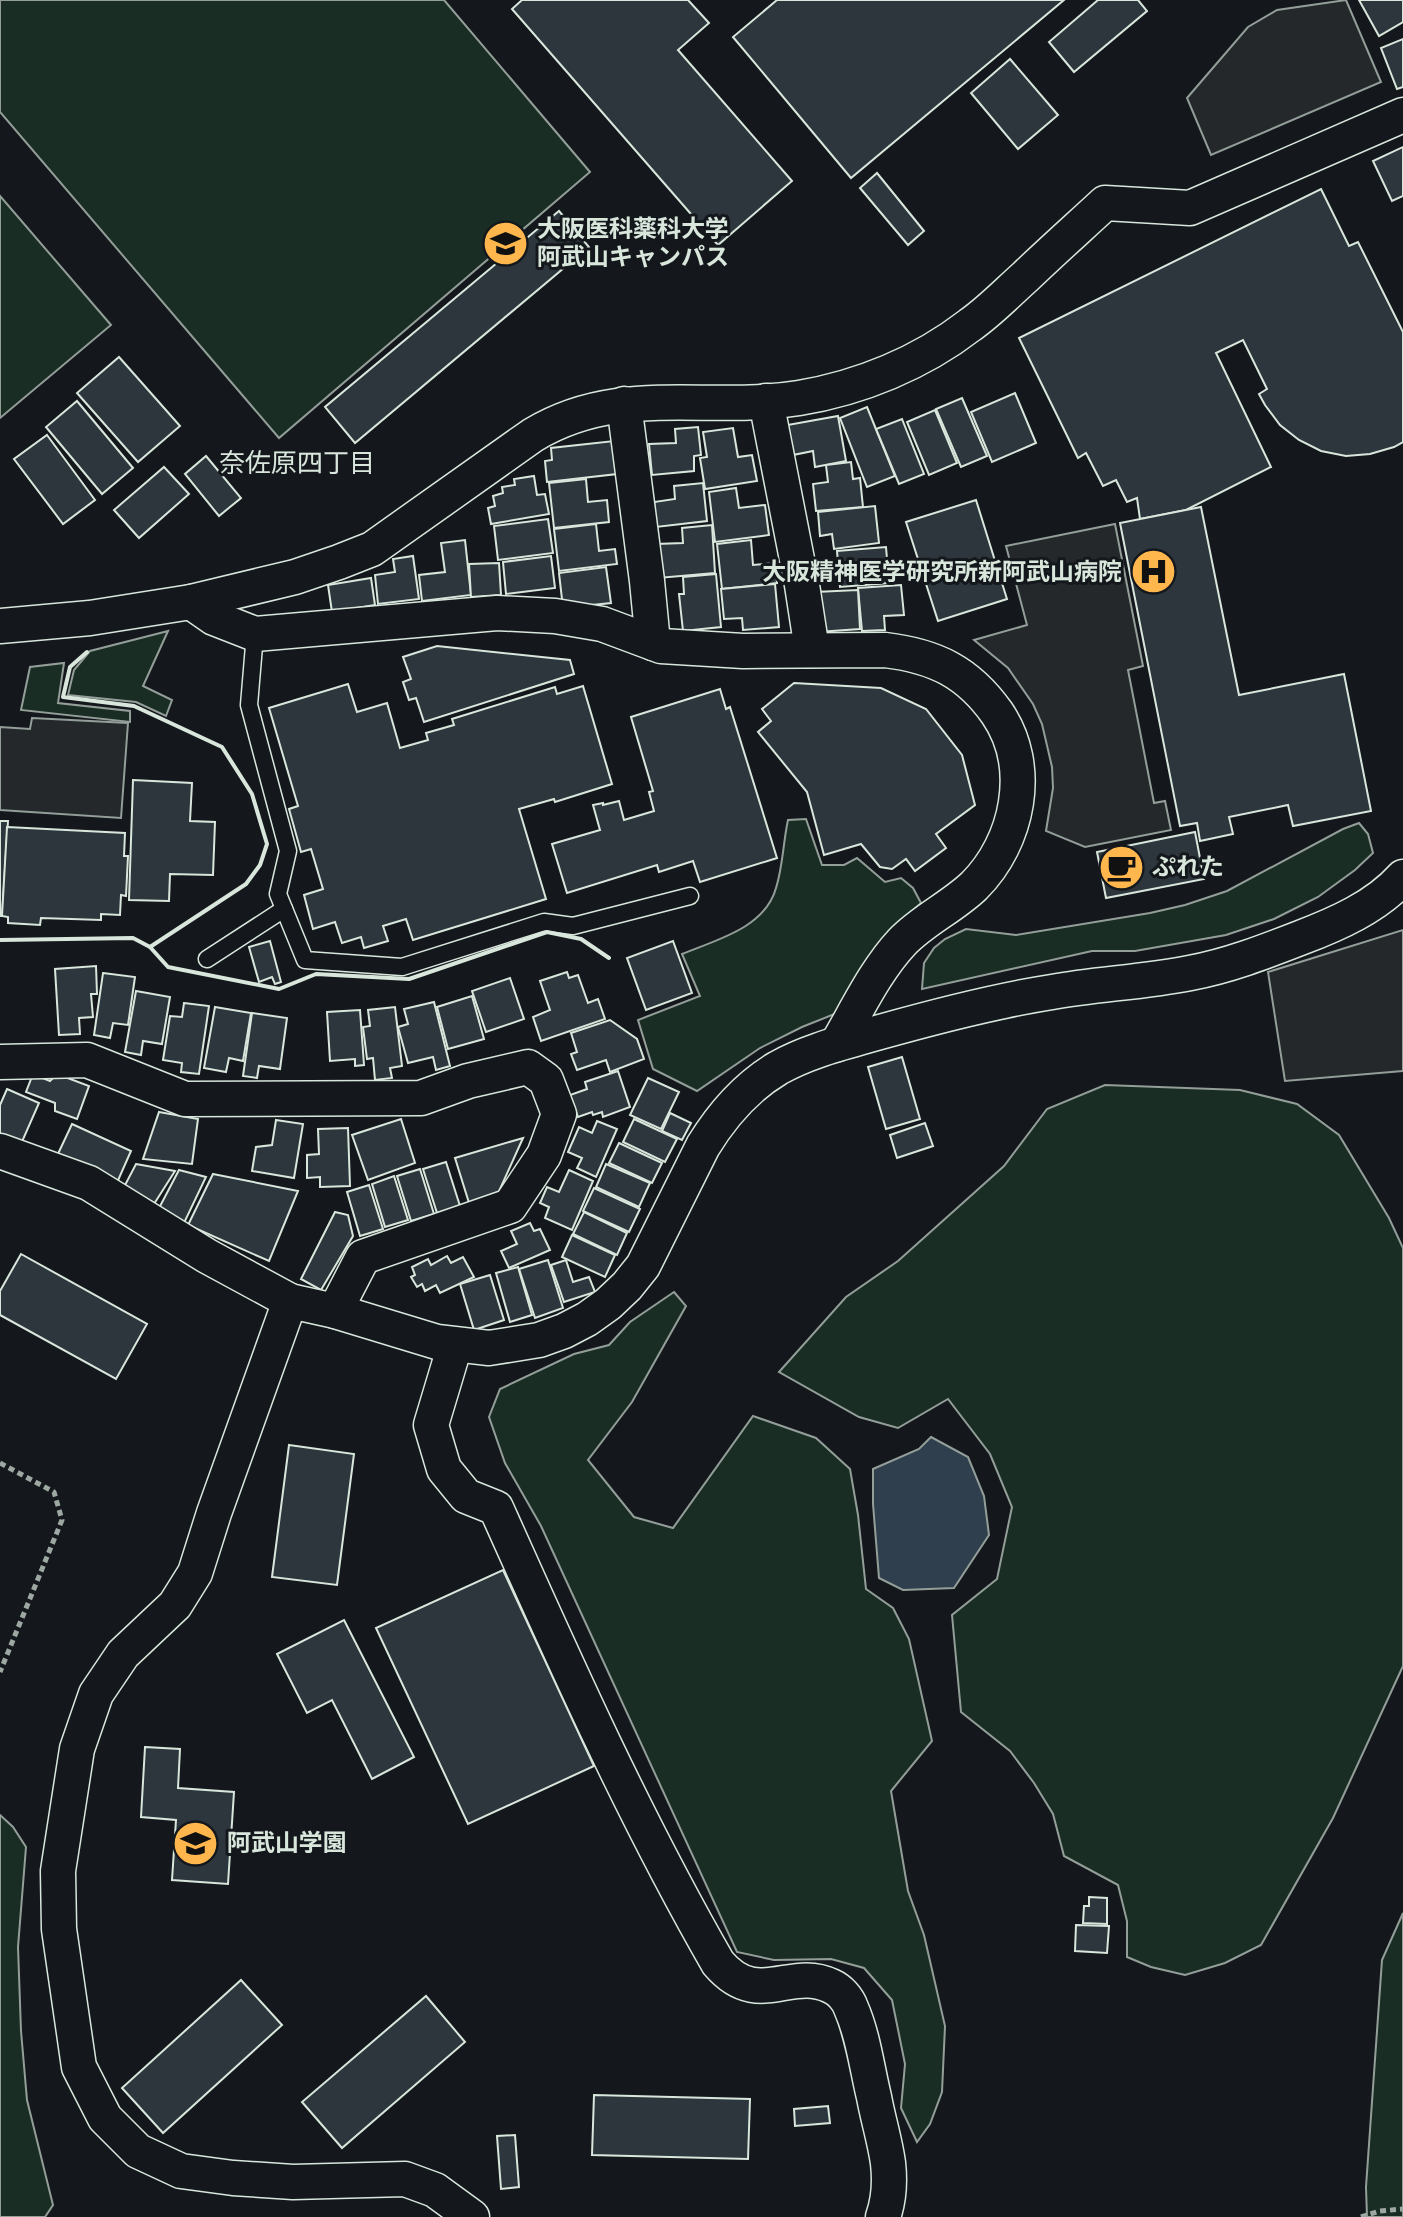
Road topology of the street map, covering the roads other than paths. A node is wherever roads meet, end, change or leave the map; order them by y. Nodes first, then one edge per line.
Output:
1 (1403, 115) edge
2 (766, 401) junction
3 (624, 404) junction
4 (191, 602) junction
5 (0, 626) edge
6 (255, 634) junction
7 (653, 643) junction
8 (812, 650) junction
9 (1399, 886) edge
10 (690, 896) dead end
11 (284, 909) junction
12 (207, 959) dead end
13 (837, 1044) junction
14 (0, 1062) edge
15 (0, 1151) edge
16 (290, 1301) junction
17 (335, 1311) junction
18 (455, 1345) junction
19 (472, 2217) edge
20 (883, 2217) edge

1 - 2 street
2 - 3 street
2 - 8 street
3 - 4 street
3 - 7 street
4 - 5 street
4 - 6 street
6 - 7 street
6 - 11 lane
7 - 8 street
8 - 13 street
9 - 13 street
10 - 11 lane
11 - 12 lane
13 - 18 street
14 - 17 street
15 - 16 street
16 - 17 street
16 - 19 street
17 - 18 street
18 - 20 street

